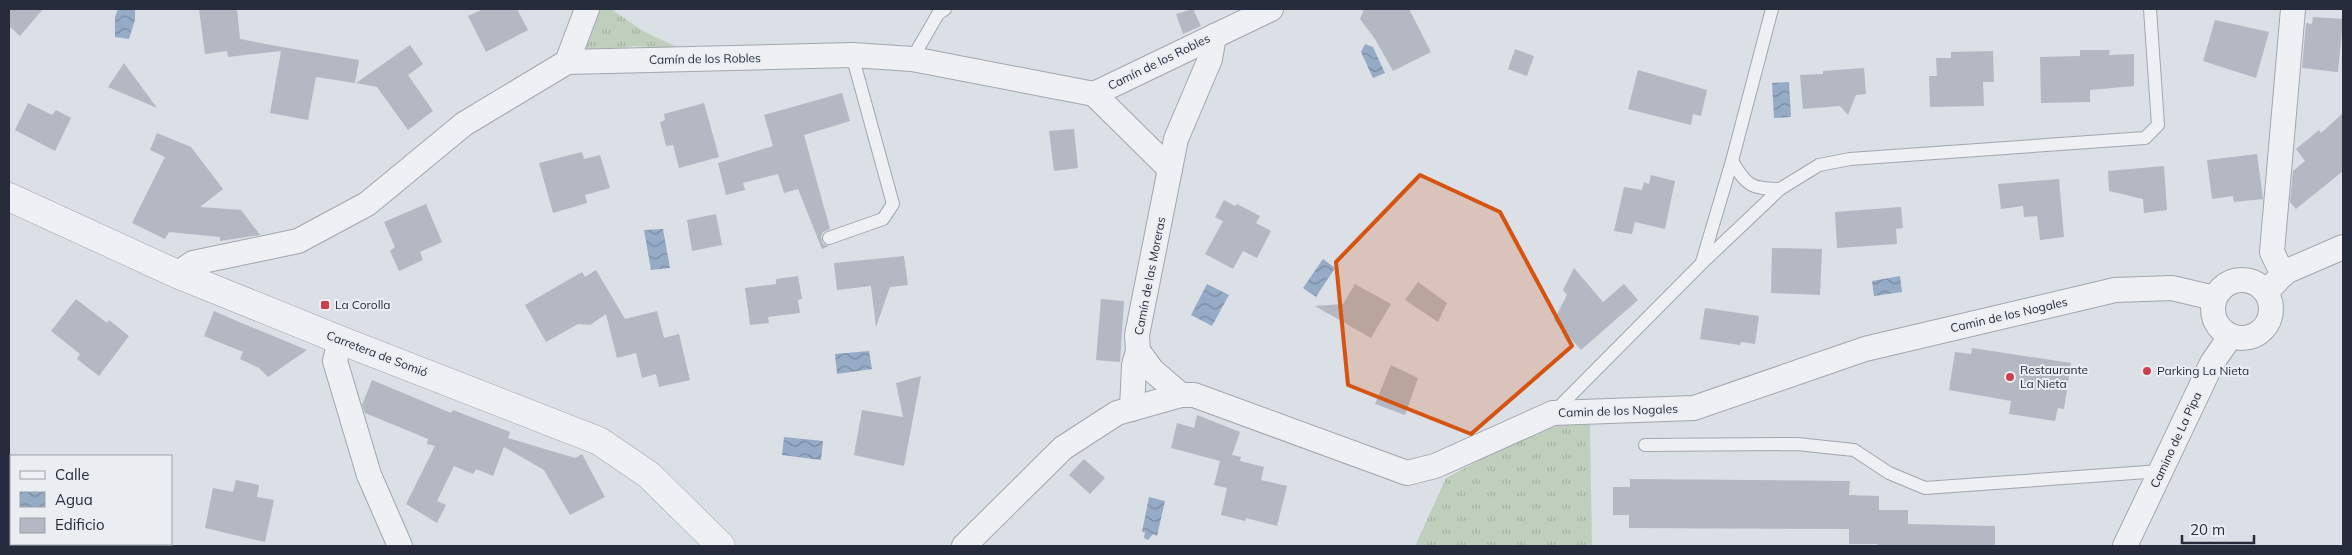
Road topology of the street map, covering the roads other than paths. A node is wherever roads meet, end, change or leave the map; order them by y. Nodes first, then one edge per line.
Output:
1 (587, 9) edge
2 (945, 9) edge
3 (1271, 9) edge
4 (1772, 9) edge
5 (2150, 9) edge
6 (2293, 9) edge
7 (1214, 36) junction
8 (852, 55) junction
9 (912, 59) junction
10 (568, 62) junction
11 (1094, 94) junction
12 (1732, 161) junction
13 (1170, 169) junction
14 (1780, 189) junction
15 (9, 197) edge
16 (829, 238) dead end
17 (2343, 248) edge
18 (1701, 264) junction
19 (177, 274) junction
20 (2283, 275) junction
21 (2267, 292) junction
22 (2214, 298) junction
23 (2230, 337) junction
24 (340, 340) junction
25 (1138, 351) junction
26 (1181, 395) junction
27 (1132, 409) junction
28 (1554, 413) junction
29 (1645, 445) dead end
30 (2161, 471) junction
31 (400, 546) edge
32 (720, 546) edge
33 (964, 546) edge
34 (2125, 546) edge

1 - 10 street
2 - 9 lane
3 - 7 street, Camín de los Robles
4 - 12 lane
5 - 14 lane
6 - 20 street
7 - 11 street, Camín de los Robles
7 - 13 street, Camín de las Moreras
8 - 9 street, Camín de los Robles
8 - 10 street, Camín de los Robles
8 - 16 lane
9 - 11 street, Camín de los Robles
10 - 19 street, Camín de los Robles
11 - 13 street
12 - 14 lane
12 - 18 lane
13 - 25 street, Camín de las Moreras
14 - 18 lane
15 - 19 street, Carretera de Somió
17 - 20 street
18 - 28 lane
19 - 24 street, Carretera de Somió
20 - 21 street
21 - 22 street
21 - 23 street
22 - 23 street
22 - 28 street, Camin de los Nogales
23 - 30 street, Camino de La Pipa
24 - 31 street
24 - 32 street, Carretera de Somió
25 - 26 street, Camín de las Moreras
25 - 27 street
26 - 27 street, Camin de los Nogales
26 - 28 street, Camin de los Nogales
27 - 33 street, Camin de los Nogales
29 - 30 lane
30 - 34 street, Camino de La Pipa

